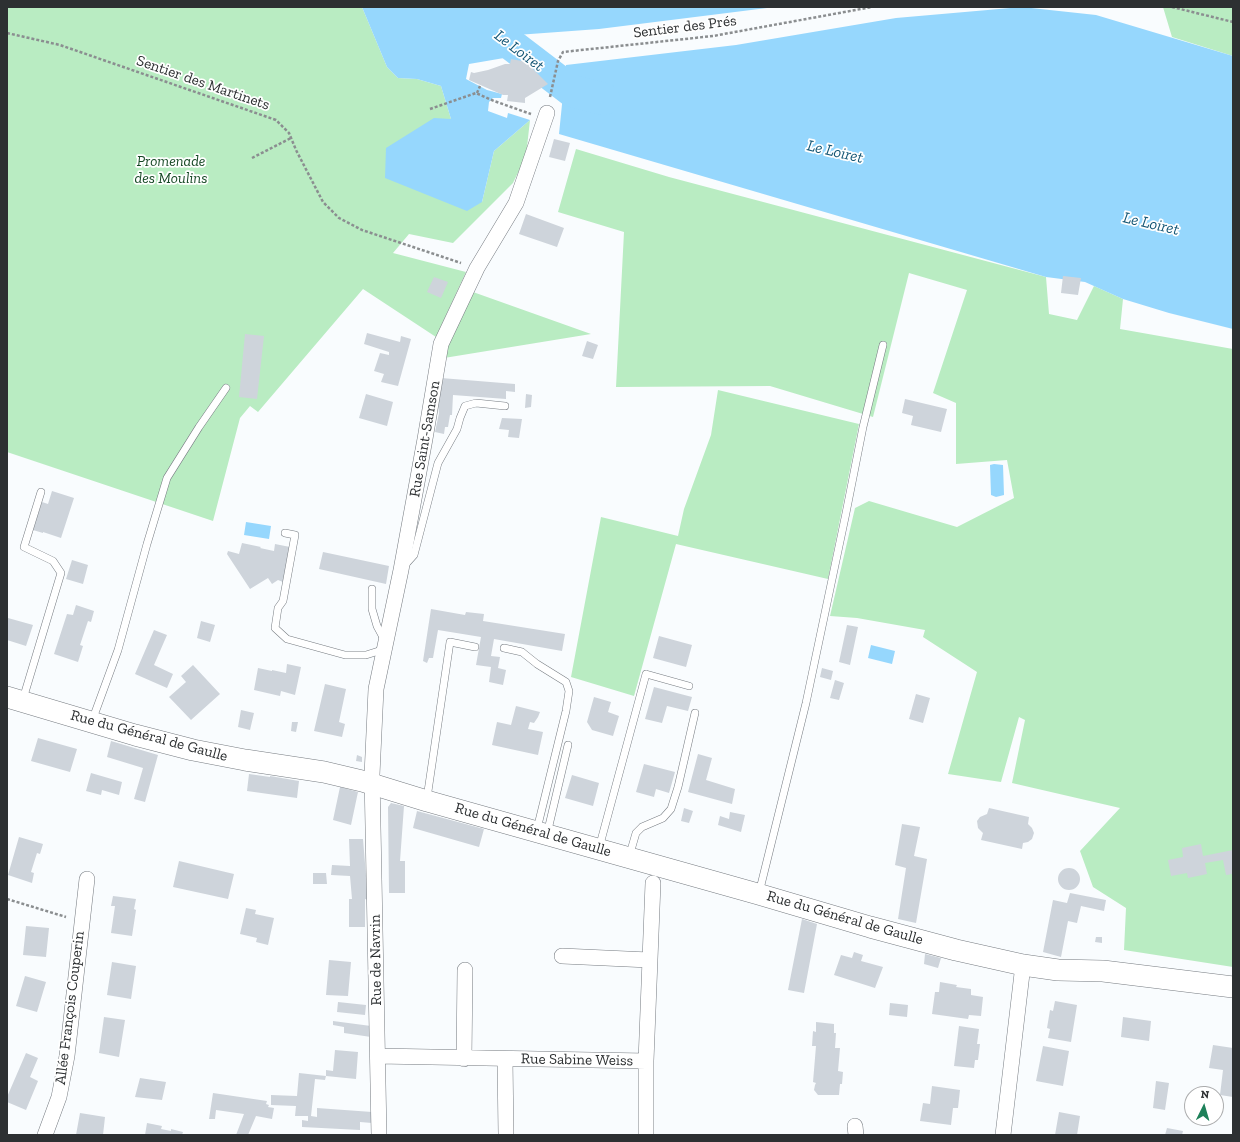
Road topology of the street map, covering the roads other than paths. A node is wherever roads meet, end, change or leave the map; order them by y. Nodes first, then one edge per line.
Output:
1 (546, 116) road end
2 (883, 345) dead end
3 (226, 388) dead end
4 (505, 406) dead end
5 (41, 492) dead end
6 (285, 533) dead end
7 (401, 570) junction
8 (372, 589) dead end
9 (385, 645) junction
10 (475, 647) dead end
11 (504, 648) dead end
12 (689, 686) dead end
13 (15, 699) edge
14 (695, 713) dead end
15 (91, 722) junction
16 (568, 745) dead end
17 (373, 784) junction
18 (427, 800) junction
19 (542, 833) junction
20 (599, 848) junction
21 (629, 857) junction
22 (87, 879) dead end
23 (652, 883) dead end
24 (758, 894) junction
25 (562, 956) dead end
26 (649, 960) junction
27 (1023, 965) junction
28 (464, 970) dead end
29 (1058, 970) junction
30 (1233, 987) edge
31 (1233, 1001) edge
32 (378, 1056) junction
33 (464, 1059) junction
34 (505, 1059) junction
35 (646, 1061) junction
36 (45, 1135) edge
37 (379, 1135) edge
38 (506, 1135) edge
39 (646, 1135) edge
40 (1003, 1135) edge

1 - 7 street, Rue Saint-Samson
2 - 24 lane
3 - 15 lane
4 - 7 lane
5 - 13 lane
6 - 9 lane
7 - 9 street, Rue Saint-Samson
8 - 9 lane
9 - 17 street, Rue Saint-Samson
10 - 18 lane
11 - 19 lane
12 - 20 lane
13 - 15 main road, Rue du Général de Gaulle
14 - 21 lane
15 - 17 main road, Rue du Général de Gaulle
16 - 19 lane
17 - 18 main road, Rue du Général de Gaulle
17 - 32 street, Rue de Navrin
18 - 19 main road, Rue du Général de Gaulle
19 - 20 main road, Rue du Général de Gaulle
20 - 21 main road, Rue du Général de Gaulle
21 - 24 main road, Rue du Général de Gaulle
22 - 36 street, Allée François Couperin
23 - 26 street, Rue Sabine Weiss
24 - 27 main road, Rue du Général de Gaulle
25 - 26 street
26 - 35 street, Rue Sabine Weiss
27 - 29 main road, Rue du Général de Gaulle
27 - 40 street
28 - 33 street
29 - 30 main road, Rue du Général de Gaulle
29 - 31 main road, Rue du Général de Gaulle
32 - 33 street, Rue Sabine Weiss
32 - 37 street, Rue de Navrin
33 - 34 street, Rue Sabine Weiss
34 - 35 street, Rue Sabine Weiss
34 - 38 street
35 - 39 street

